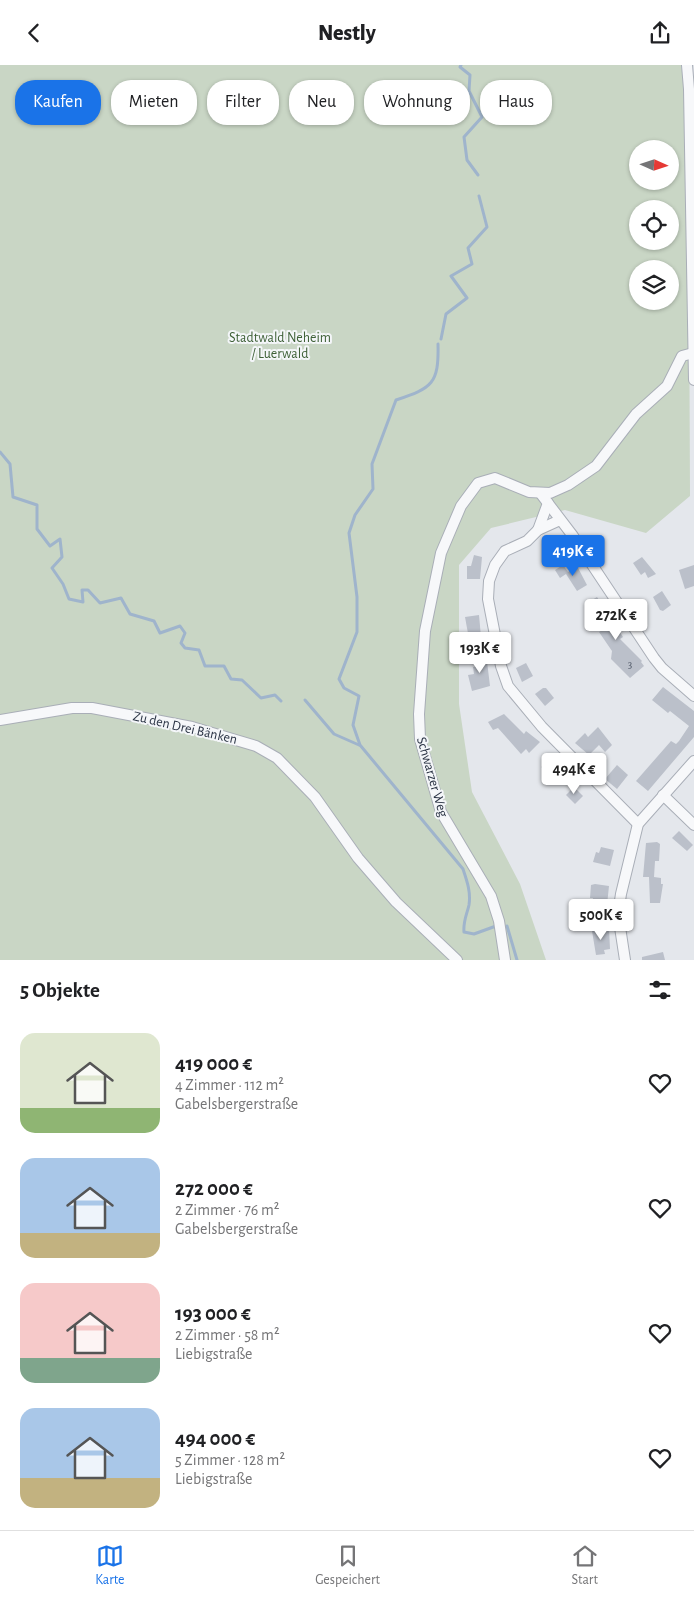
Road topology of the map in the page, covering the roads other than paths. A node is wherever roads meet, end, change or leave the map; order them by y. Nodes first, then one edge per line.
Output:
1 (687, 65) edge
2 (693, 346) edge
3 (694, 380) edge
4 (541, 494) junction
5 (548, 503) junction
6 (560, 519) junction
7 (538, 530) junction
8 (694, 696) edge
9 (0, 720) edge
10 (694, 761) edge
11 (663, 795) junction
12 (638, 824) junction
13 (694, 825) edge
14 (457, 960) edge
15 (505, 960) edge
16 (625, 960) edge

1 - 2 street
2 - 3 street
2 - 4 street
4 - 5 street
4 - 15 street, Schwarzer Weg
5 - 6 street
5 - 7 street
6 - 7 street
6 - 8 street
7 - 12 street
9 - 14 street, Zu den Drei Bänken
10 - 11 street
11 - 12 street
11 - 13 street
12 - 16 street

